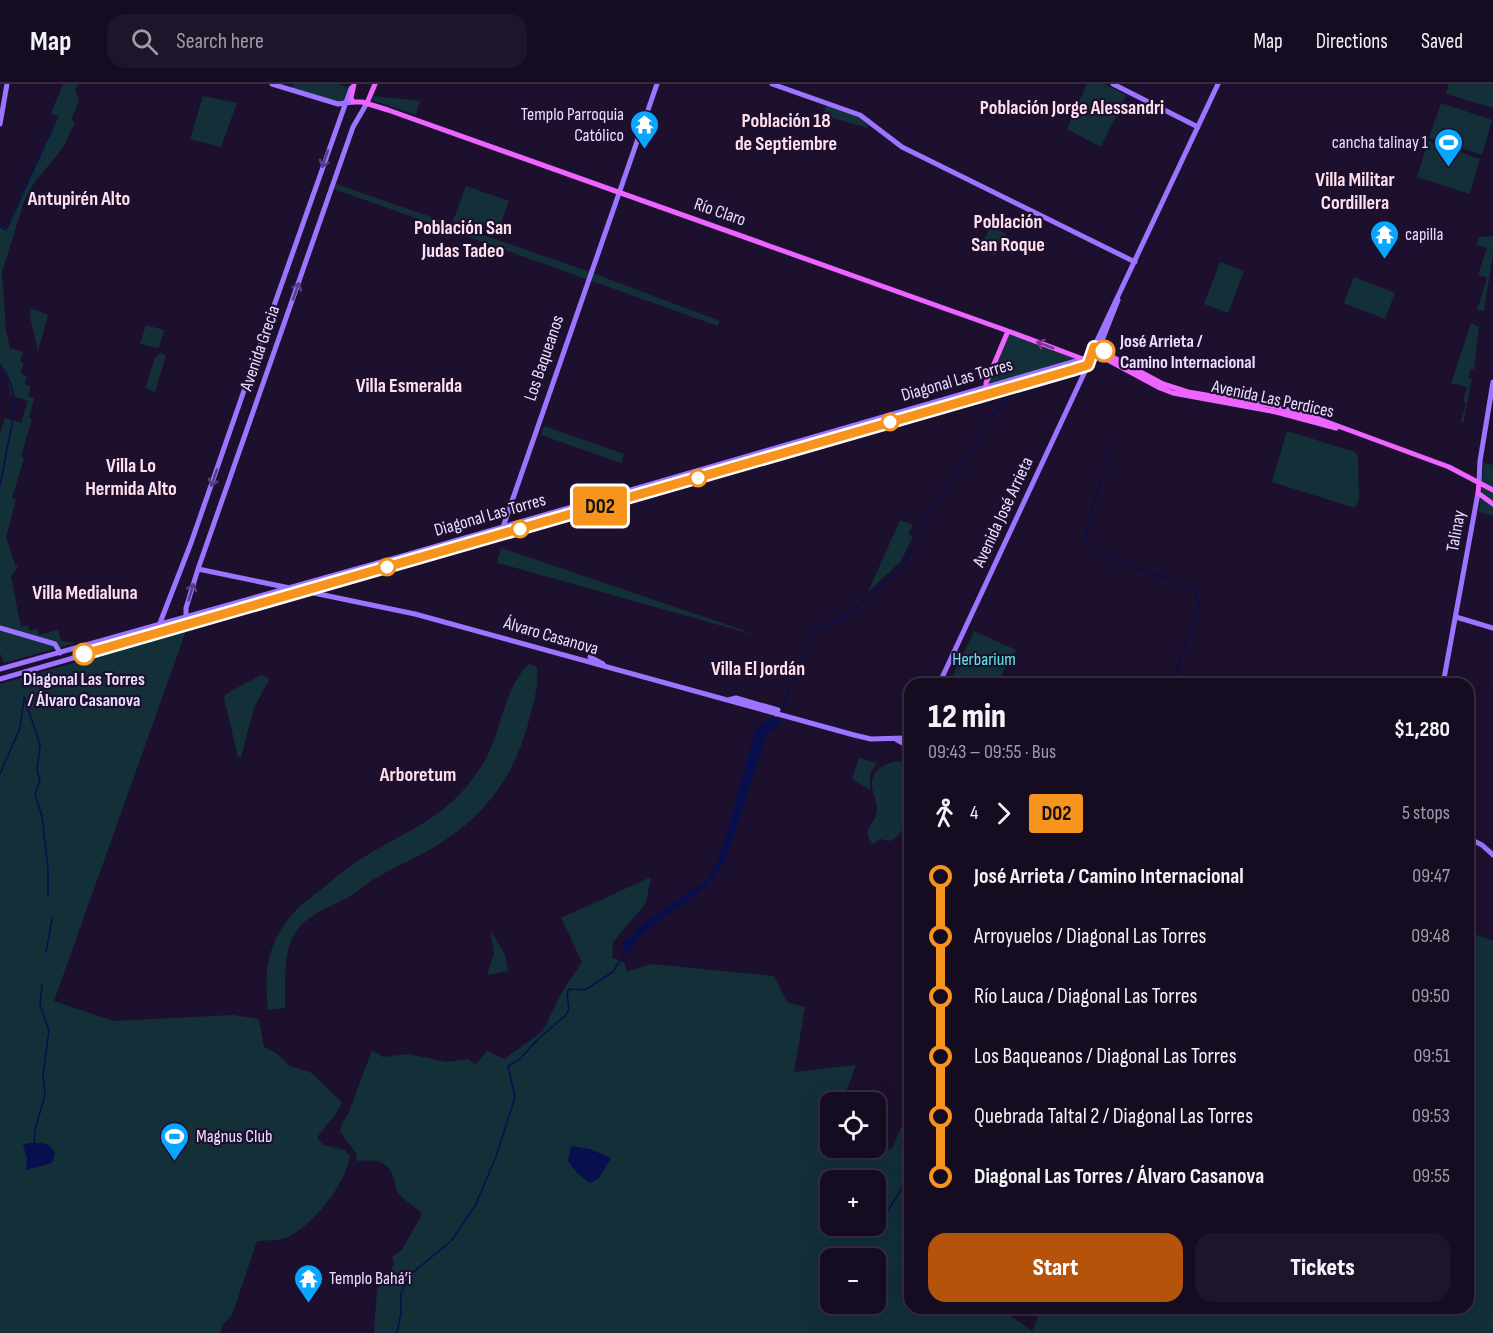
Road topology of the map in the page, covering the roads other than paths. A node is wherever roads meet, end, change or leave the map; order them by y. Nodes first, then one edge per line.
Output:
1 (7, 84) edge
2 (272, 84) edge
3 (354, 84) edge
4 (375, 84) edge
5 (657, 84) edge
6 (772, 84) edge
7 (1113, 84) edge
8 (1218, 84) edge
9 (353, 102) junction
10 (367, 103) junction
11 (345, 104) junction
12 (0, 124) edge
13 (1198, 127) junction
14 (618, 193) junction
15 (1135, 262) junction
16 (1008, 331) junction
17 (1094, 351) junction
18 (1083, 359) junction
19 (1088, 365) junction
20 (1493, 382) edge
21 (985, 387) junction
22 (991, 393) junction
23 (1479, 483) junction
24 (1493, 489) edge
25 (1478, 493) junction
26 (1493, 504) edge
27 (503, 526) junction
28 (501, 535) junction
29 (198, 569) junction
30 (287, 588) junction
31 (304, 592) junction
32 (365, 596) dead end
33 (363, 603) junction
34 (186, 616) junction
35 (1456, 617) junction
36 (160, 623) junction
37 (186, 626) junction
38 (0, 628) edge
39 (1493, 628) edge
40 (59, 652) junction
41 (590, 657) dead end
42 (62, 661) junction
43 (0, 669) edge
44 (612, 669) junction
45 (942, 678) edge
46 (1444, 678) edge
47 (0, 679) edge
48 (726, 700) junction
49 (779, 714) junction
50 (904, 742) edge
51 (1474, 841) edge
52 (1493, 855) edge

1 - 12 main road
2 - 11 main road
3 - 9 main road
3 - 11 main road, Avenida Grecia
4 - 10 main road, Avenida Grecia
5 - 14 main road, Los Baqueanos
6 - 15 main road
7 - 13 main road
8 - 13 main road, Avenida José Arrieta
9 - 10 main road, Río Claro
9 - 11 main road, Río Claro
10 - 14 main road, Río Claro
29 -> 10 main road, Avenida Grecia
11 -> 36 main road, Avenida Grecia
13 - 15 main road, Avenida José Arrieta
14 - 16 main road, Río Claro
14 - 27 main road, Los Baqueanos
15 - 17 main road, Avenida José Arrieta
18 -> 16 main road, Río Claro
16 - 21 main road
17 - 18 main road, Diagonal Las Torres
17 - 19 main road, Avenida José Arrieta
17 - 23 main road, Avenida Las Perdices
18 - 21 main road, Diagonal Las Torres
19 - 22 main road, Diagonal Las Torres
19 - 45 main road, Avenida José Arrieta
20 - 23 main road, Talinay
21 - 22 main road
21 - 27 main road, Diagonal Las Torres
22 - 28 main road, Diagonal Las Torres
23 - 24 main road, Avenida Las Perdices
23 - 25 main road, Talinay
25 - 26 main road
25 - 35 main road, Talinay
27 - 28 main road, Los Baqueanos
27 - 30 main road, Diagonal Las Torres
28 - 31 main road, Diagonal Las Torres
29 - 30 main road, Álvaro Casanova
34 -> 29 main road, Avenida Grecia
30 - 31 main road, Álvaro Casanova
30 - 34 main road, Diagonal Las Torres
31 - 33 main road, Álvaro Casanova
31 - 37 main road, Diagonal Las Torres
32 - 33 main road
33 - 44 main road, Álvaro Casanova
34 - 36 main road, Diagonal Las Torres
34 - 37 main road, Avenida Grecia
35 - 39 main road
35 - 46 main road, Talinay
36 - 40 main road, Diagonal Las Torres
37 - 42 main road, Diagonal Las Torres
38 - 40 main road
40 - 42 main road
40 - 43 main road, Diagonal Las Torres
41 - 44 main road
42 - 47 main road, Diagonal Las Torres
44 - 48 main road, Álvaro Casanova
48 - 49 main road, Álvaro Casanova
48 - 49 main road, Álvaro Casanova
49 - 50 main road, Álvaro Casanova
51 - 52 main road

